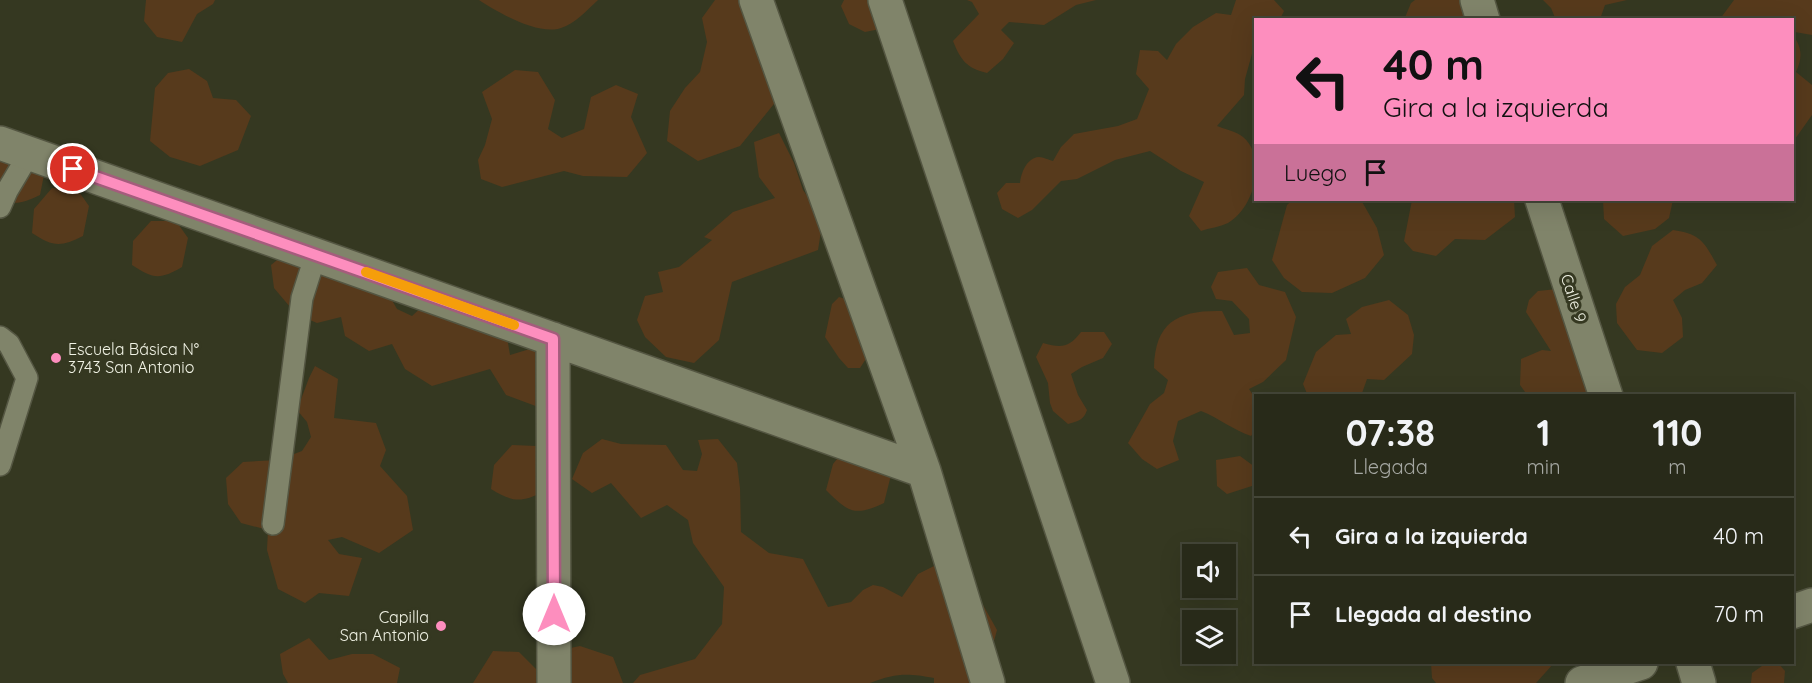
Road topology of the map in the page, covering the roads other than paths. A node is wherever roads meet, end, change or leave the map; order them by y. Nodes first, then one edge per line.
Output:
1 (756, 0) edge
2 (885, 0) edge
3 (1477, 0) edge
4 (1482, 18) edge
5 (15, 148) edge
6 (1542, 201) edge
7 (0, 207) edge
8 (316, 254) junction
9 (0, 337) edge
10 (553, 339) junction
11 (1605, 394) edge
12 (0, 465) edge
13 (924, 471) junction
14 (273, 524) dead end
15 (1812, 605) edge
16 (1794, 611) edge
17 (1638, 664) edge
18 (1693, 664) edge
19 (554, 683) edge
20 (988, 683) edge
21 (1113, 683) edge
22 (1582, 683) edge
23 (1700, 683) edge

1 - 13 street
2 - 21 street
3 - 4 street
5 - 7 lane
5 - 8 street
6 - 11 street, Calle 9
8 - 10 street
8 - 14 lane
9 - 12 lane
10 - 13 street
10 - 19 street
13 - 20 street
15 - 16 street
17 - 22 street
18 - 23 street

